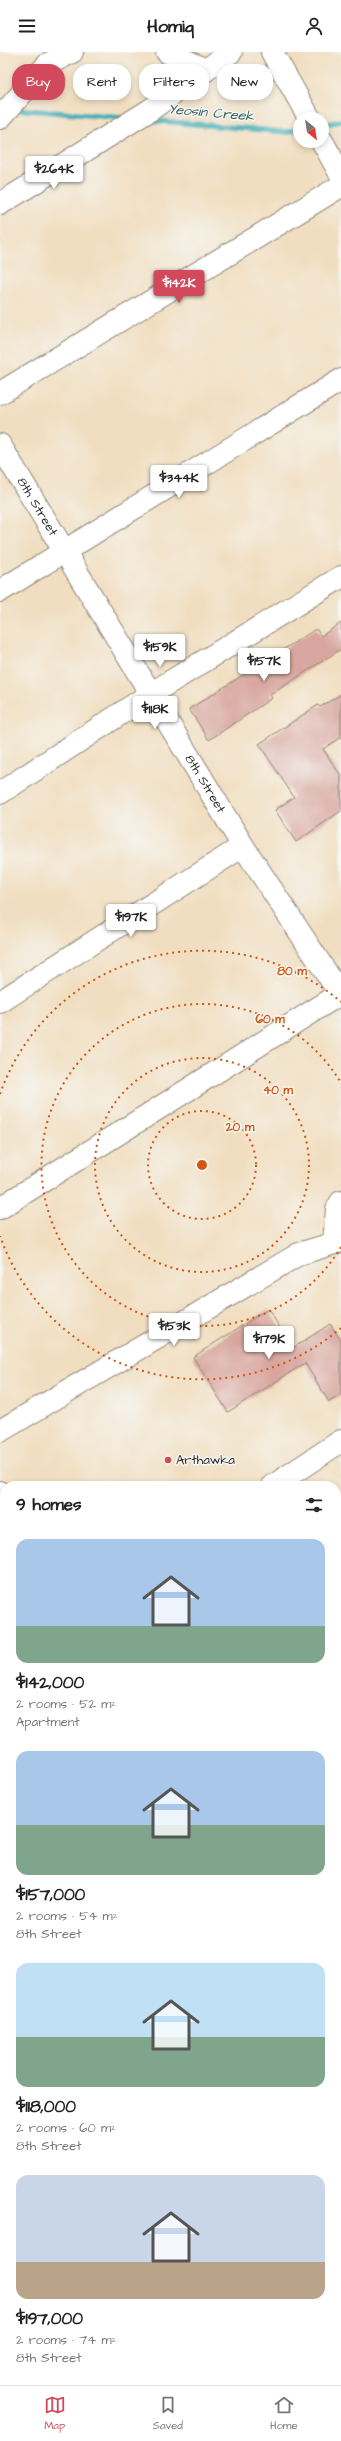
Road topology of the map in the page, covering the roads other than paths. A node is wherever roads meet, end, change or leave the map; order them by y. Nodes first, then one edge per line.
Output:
1 (72, 52) edge
2 (167, 52) edge
3 (232, 52) edge
4 (272, 52) edge
5 (193, 64) edge
6 (209, 68) edge
7 (164, 100) edge
8 (306, 112) edge
9 (1, 117) edge
10 (325, 148) edge
11 (341, 175) edge
12 (341, 186) edge
13 (0, 204) edge
14 (341, 380) edge
15 (0, 393) edge
16 (0, 445) edge
17 (65, 550) junction
18 (341, 577) edge
19 (0, 591) edge
20 (152, 693) junction
21 (0, 793) edge
22 (243, 846) junction
23 (341, 994) edge
24 (0, 1002) edge
25 (341, 1202) edge
26 (0, 1208) edge
27 (337, 1242) edge
28 (0, 1431) edge
29 (341, 1441) edge
30 (281, 1481) edge

1 - 9 street
2 - 5 street
3 - 6 street
4 - 8 street
7 - 13 street
10 - 11 street
12 - 15 street
14 - 17 street
16 - 17 street, 8th Street
17 - 19 street
17 - 20 street, 8th Street
18 - 20 street
20 - 21 street
20 - 22 street, 8th Street
22 - 23 street, 8th Street
22 - 24 street
23 - 26 street
25 - 27 street
27 - 28 street
29 - 30 street

